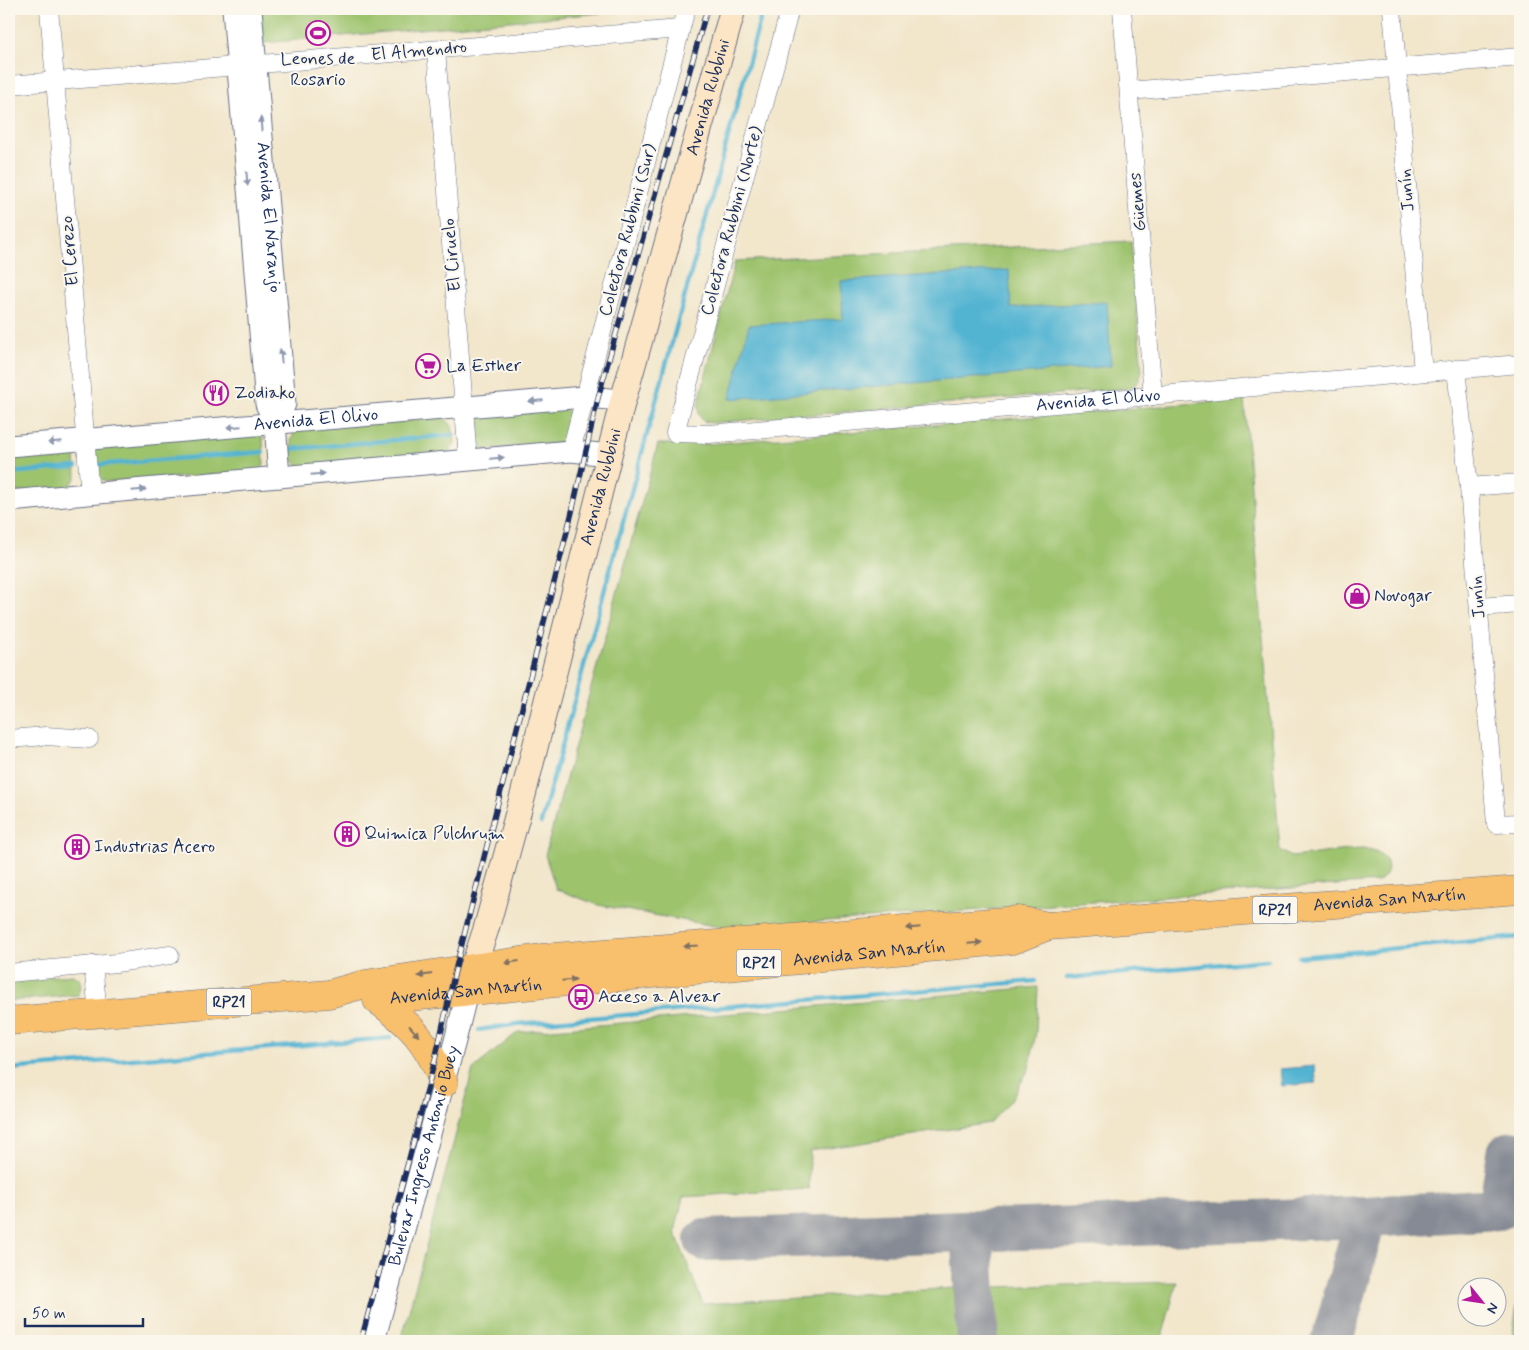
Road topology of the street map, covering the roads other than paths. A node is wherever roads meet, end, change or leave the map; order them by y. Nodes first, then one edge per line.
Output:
1 (49, 9) edge
2 (233, 9) edge
3 (251, 9) edge
4 (686, 9) edge
5 (733, 9) edge
6 (790, 9) edge
7 (1122, 9) edge
8 (1392, 9) edge
9 (680, 29) junction
10 (436, 50) junction
11 (1520, 57) edge
12 (247, 65) junction
13 (1397, 68) junction
14 (56, 81) junction
15 (9, 85) edge
16 (1128, 90) junction
17 (1520, 364) edge
18 (1456, 369) junction
19 (1422, 372) junction
20 (1153, 396) junction
21 (584, 397) junction
22 (623, 400) junction
23 (464, 407) junction
24 (275, 423) junction
25 (675, 433) joint
26 (87, 439) junction
27 (9, 446) edge
28 (571, 451) junction
29 (609, 454) junction
30 (468, 460) junction
31 (280, 477) junction
32 (1520, 483) edge
33 (1469, 487) junction
34 (90, 494) junction
35 (9, 501) edge
36 (1520, 604) edge
37 (1479, 608) junction
38 (9, 739) edge
39 (89, 739) dead end
40 (1520, 823) edge
41 (1520, 890) edge
42 (170, 955) dead end
43 (93, 965) junction
44 (9, 973) edge
45 (470, 979) junction
46 (329, 994) junction
47 (377, 1000) junction
48 (98, 1013) junction
49 (9, 1021) edge
50 (444, 1083) junction
51 (374, 1341) edge

1 - 14 street, El Cerezo
2 - 12 street, Avenida El Naranjo
3 - 12 street, Avenida El Naranjo
4 - 9 street, Colectora Rubbini (Sur)
5 - 22 main road, Avenida Rubbini
6 - 25 street, Colectora Rubbini (Norte)
7 - 16 street, Güemes
8 - 13 street, Junín
9 - 10 street, El Almendro
9 - 21 street, Colectora Rubbini (Sur)
10 - 12 street, El Almendro
10 - 23 street, El Ciruelo
11 - 13 street
12 - 14 street, El Almendro
12 - 24 street, Avenida El Naranjo
13 - 16 street
13 - 19 street, Junín
14 - 15 street, El Almendro
14 - 26 street, El Cerezo
16 - 20 street, Güemes
17 - 18 street, Avenida El Olivo
18 - 19 street, Avenida El Olivo
18 - 33 street, Junín
19 - 20 street, Avenida El Olivo
20 - 25 street, Avenida El Olivo
21 - 22 street, Avenida El Olivo
21 -> 23 street, Avenida El Olivo
21 - 28 street, Colectora Rubbini (Sur)
22 - 29 main road, Avenida Rubbini
23 - 24 street, Avenida El Olivo
23 - 30 street, El Ciruelo
24 -> 26 street, Avenida El Olivo
24 - 31 street, Avenida El Naranjo
26 -> 27 street, Avenida El Olivo
26 - 34 street, El Cerezo
28 - 29 street
30 -> 28 street
29 - 45 main road, Avenida Rubbini
31 -> 30 street
34 -> 31 street
32 - 33 street
33 - 37 street, Junín
34 - 35 street
36 - 37 street
37 - 40 street, Junín
38 - 39 street
41 - 45 main road, Avenida San Martín / RP21
42 - 43 street
43 - 44 street
43 - 48 street
45 -> 46 main road, Avenida San Martín / RP21
45 - 47 main road, Avenida San Martín / RP21
45 - 50 street, Bulevar Ingreso Antonio Buey
46 - 47 main road, Avenida San Martín / RP21
46 - 48 main road, Avenida San Martín / RP21
47 -> 50 main road
48 - 49 main road, Avenida San Martín / RP21
50 - 51 street, Bulevar Ingreso Antonio Buey

